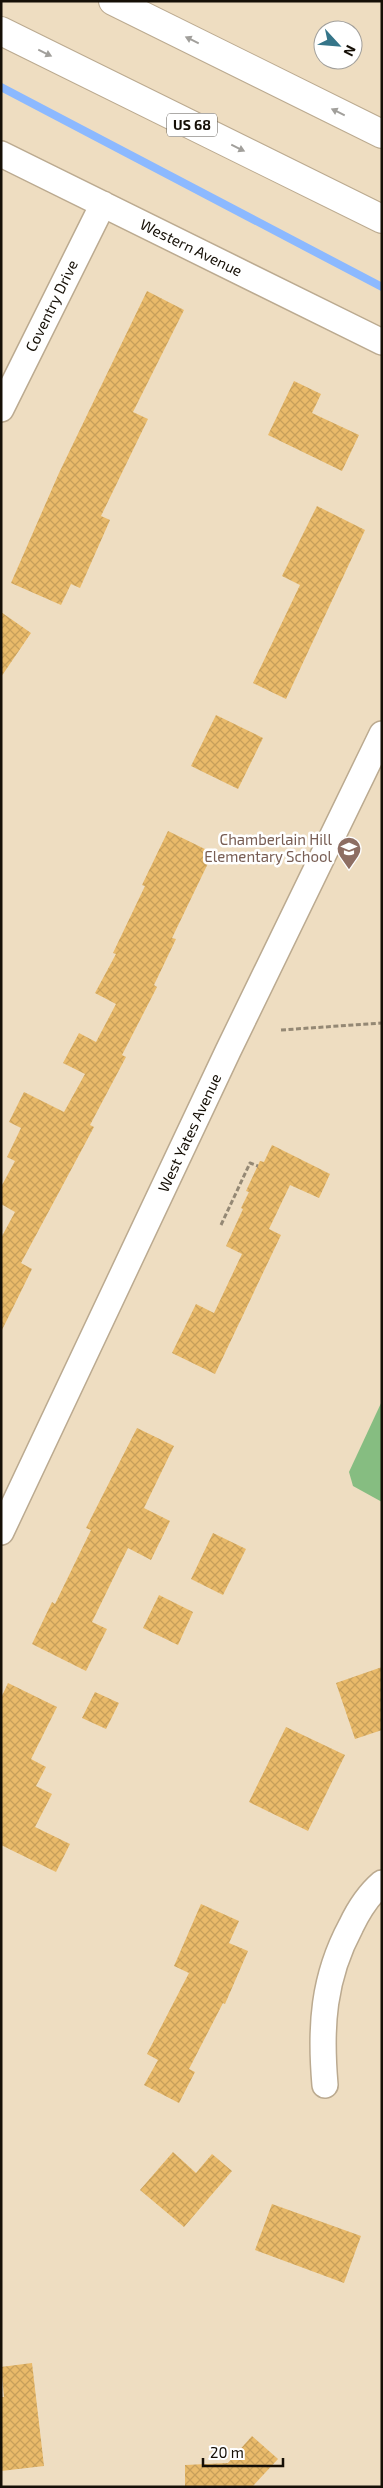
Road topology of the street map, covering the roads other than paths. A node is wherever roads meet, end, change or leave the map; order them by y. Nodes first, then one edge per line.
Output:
1 (113, 1) edge
2 (1, 31) edge
3 (382, 134) edge
4 (1, 154) edge
5 (103, 204) junction
6 (382, 219) edge
7 (382, 342) edge
8 (1, 409) edge
9 (382, 734) edge
10 (1, 1532) edge
11 (382, 1883) edge
12 (325, 2085) dead end

3 -> 1 highway
2 -> 6 highway, US 68
4 - 5 street, Western Avenue
5 - 7 street, Western Avenue
5 - 8 street, Coventry Drive
9 - 10 street, West Yates Avenue
11 - 12 street

